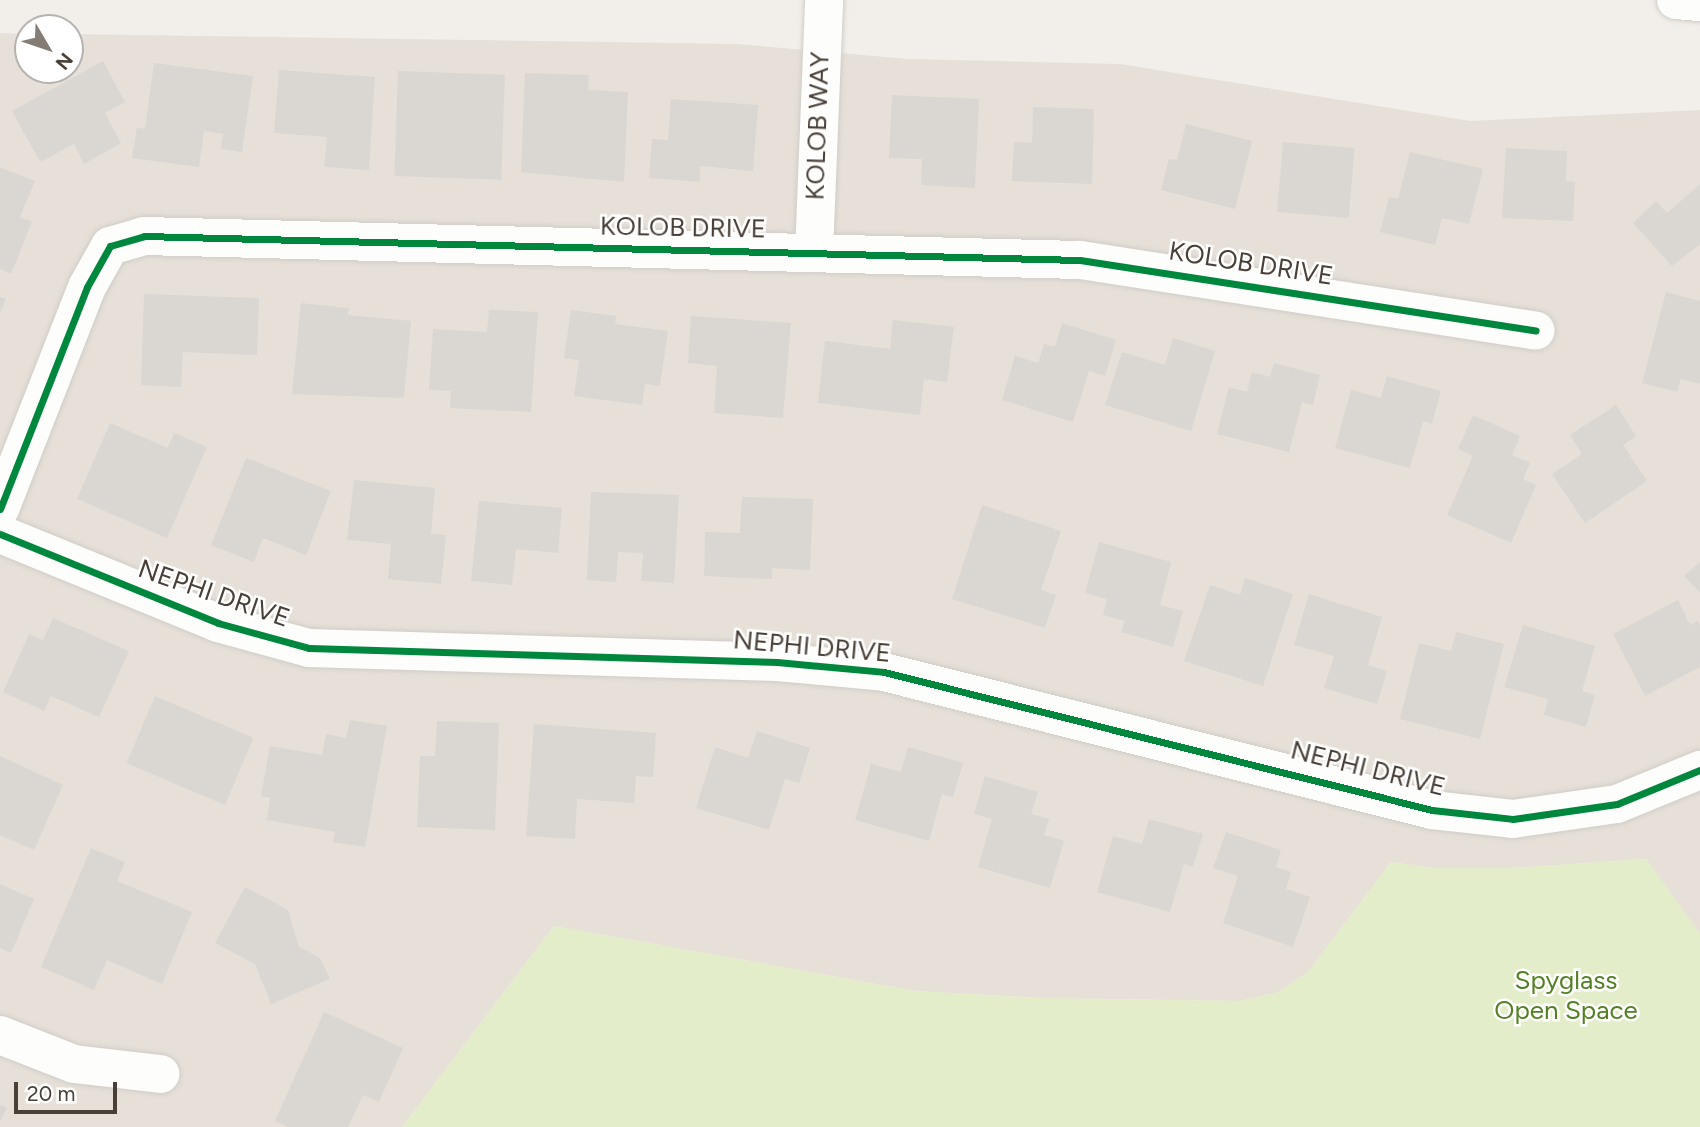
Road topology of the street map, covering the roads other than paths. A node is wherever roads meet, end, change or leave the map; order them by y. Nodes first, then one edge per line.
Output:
1 (824, 0) edge
2 (1676, 0) edge
3 (1700, 2) edge
4 (814, 253) junction
5 (1536, 331) dead end
6 (0, 509) edge
7 (0, 534) edge
8 (1700, 770) edge
9 (0, 1035) edge
10 (159, 1074) dead end

1 - 4 street, KOLOB WAY
2 - 3 street
4 - 5 street, KOLOB DRIVE
4 - 6 street, KOLOB DRIVE
7 - 8 street, NEPHI DRIVE
9 - 10 street

